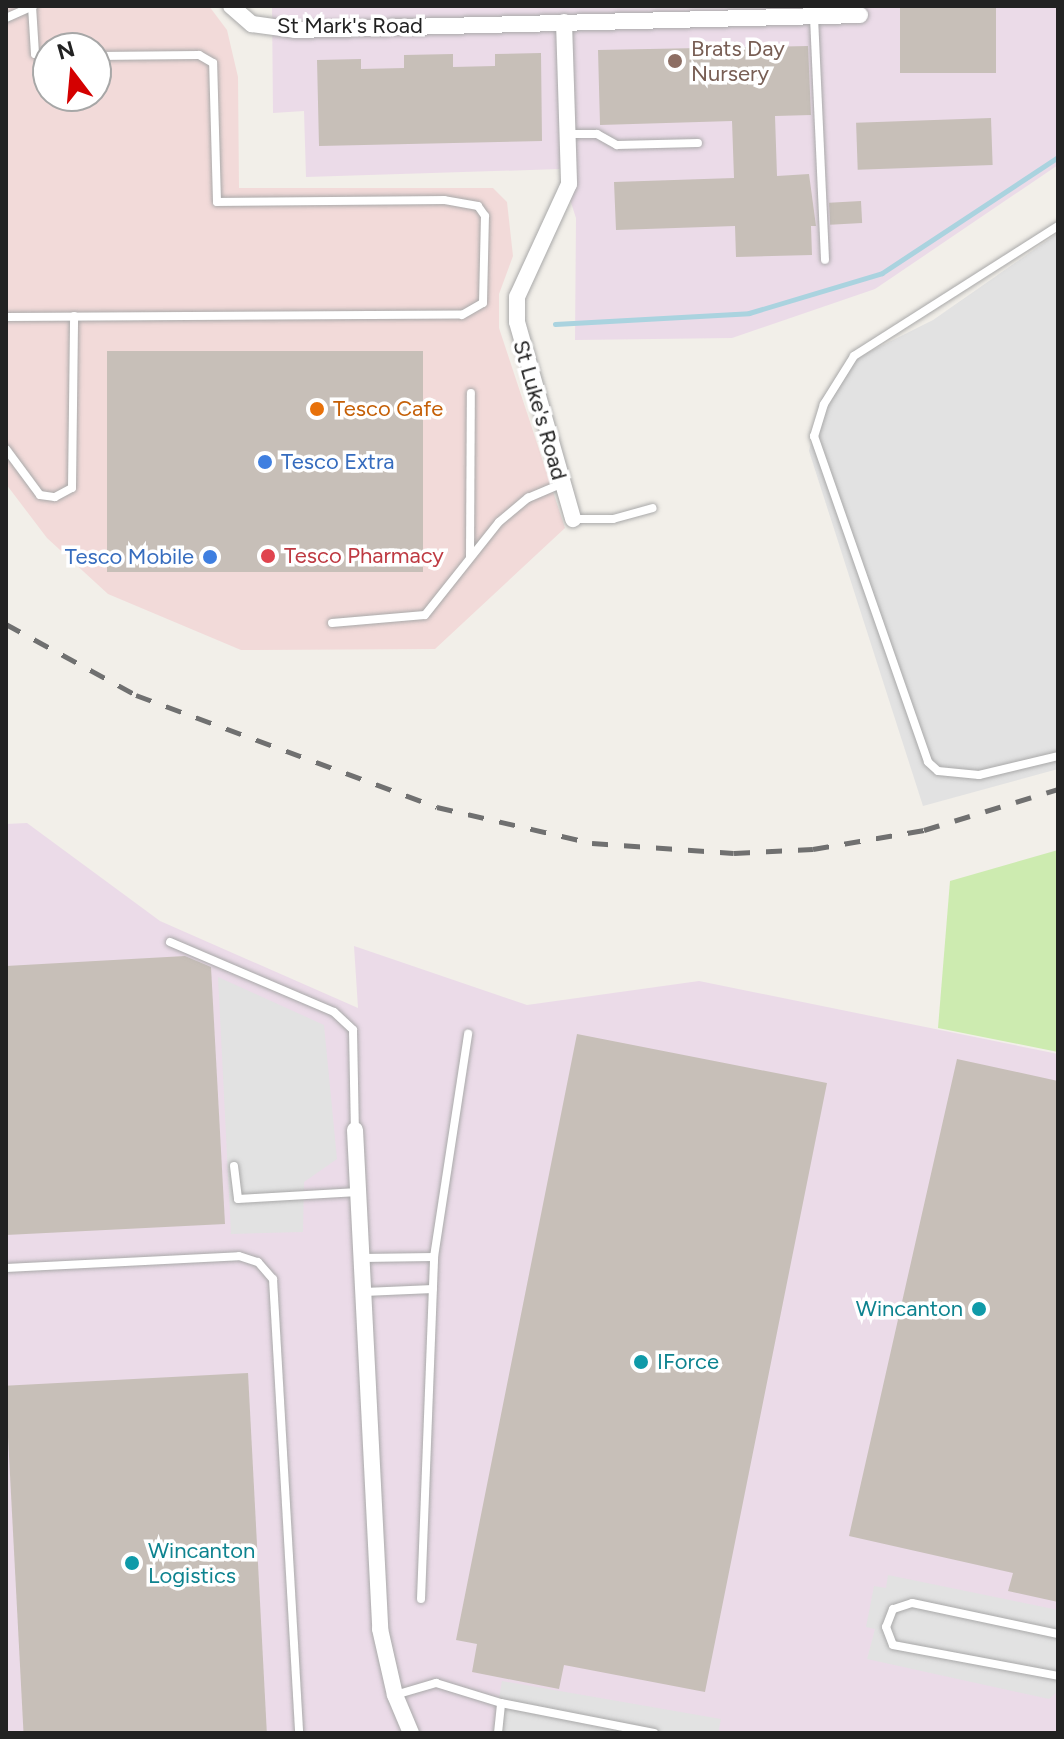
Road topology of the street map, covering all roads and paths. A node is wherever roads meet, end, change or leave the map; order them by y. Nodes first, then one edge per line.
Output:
1 (33, 6) edge
2 (231, 6) edge
3 (614, 14) edge
4 (860, 15) dead end
5 (814, 16) junction
6 (6, 18) edge
7 (564, 22) junction
8 (34, 32) edge
9 (112, 56) edge
10 (568, 134) junction
11 (698, 143) dead end
12 (1058, 226) edge
13 (825, 260) dead end
14 (74, 316) junction
15 (6, 317) edge
16 (471, 393) dead end
17 (6, 449) edge
18 (561, 484) junction
19 (653, 508) dead end
20 (573, 519) joint
21 (470, 558) junction
22 (332, 623) dead end
23 (1058, 756) edge
24 (170, 942) dead end
25 (468, 1034) dead end
26 (355, 1130) joint
27 (234, 1166) dead end
28 (358, 1192) junction
29 (434, 1257) junction
30 (362, 1258) junction
31 (6, 1268) edge
32 (433, 1289) junction
33 (364, 1292) junction
34 (421, 1599) dead end
35 (1058, 1634) edge
36 (1058, 1676) edge
37 (395, 1695) junction
38 (501, 1703) junction
39 (299, 1733) edge
40 (411, 1733) edge
41 (498, 1733) edge
42 (654, 1733) edge

1 - 6 lane
1 - 8 lane
2 - 7 street, St Mark's Road
3 - 5 street, St Mark's Road
3 - 7 street, St Mark's Road
4 - 5 street, St Mark's Road
5 - 13 lane
7 - 10 street, St Luke's Road
9 - 14 lane
10 - 11 lane
10 - 18 street, St Luke's Road
12 - 23 lane
14 - 15 lane
14 - 17 lane
16 - 21 lane
18 - 20 street, St Luke's Road
18 - 21 lane
19 - 20 lane
21 - 22 lane
24 - 26 lane
25 - 29 lane
26 - 28 street
27 - 28 lane
28 - 30 street
29 - 30 lane
29 - 32 lane
30 - 33 street
31 - 39 lane
32 - 33 lane
32 - 34 lane
33 - 37 street
35 - 36 lane
37 - 38 lane
37 - 40 street
38 - 41 lane
38 - 42 lane

